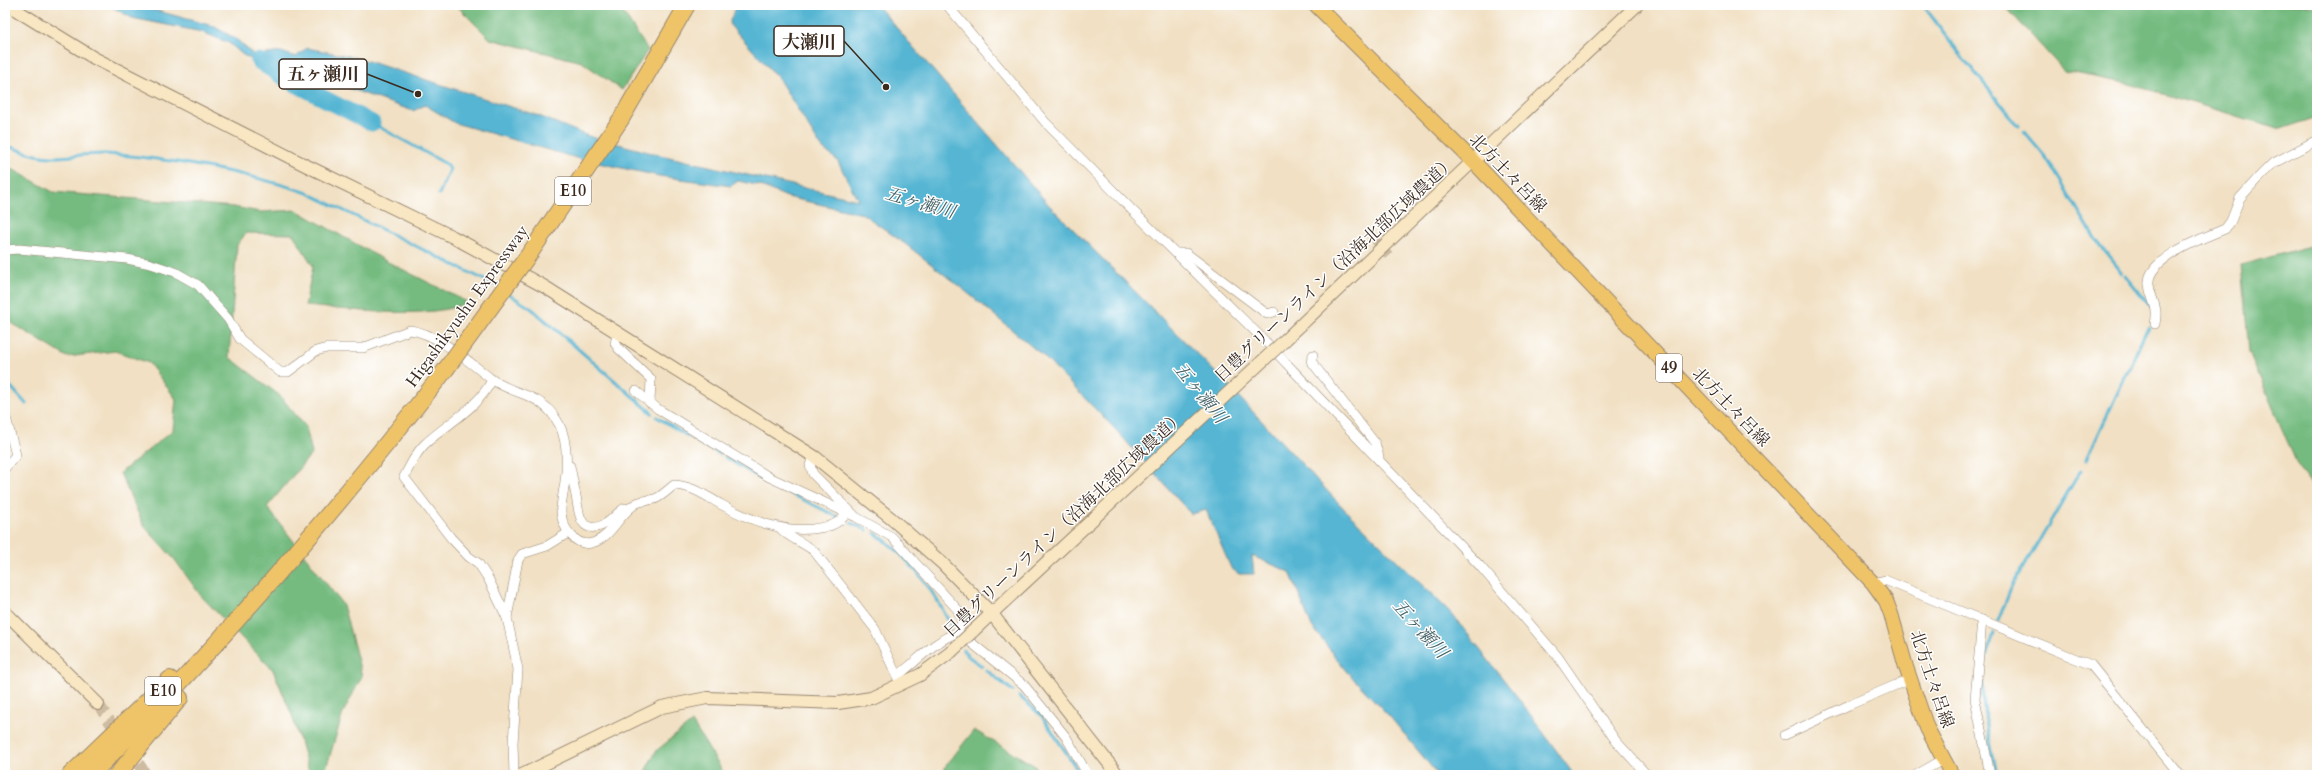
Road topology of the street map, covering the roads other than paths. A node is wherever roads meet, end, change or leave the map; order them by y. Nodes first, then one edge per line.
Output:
1 (8, 5) edge
2 (687, 5) edge
3 (947, 5) edge
4 (1316, 5) edge
5 (1636, 5) edge
6 (2317, 140) edge
7 (1473, 162) junction
8 (5, 250) edge
9 (1176, 253) junction
10 (1274, 312) dead end
11 (2155, 324) dead end
12 (618, 334) junction
13 (1313, 355) dead end
14 (492, 380) junction
15 (636, 391) dead end
16 (650, 403) junction
17 (5, 414) edge
18 (564, 447) junction
19 (814, 457) junction
20 (1379, 458) junction
21 (5, 468) edge
22 (638, 502) junction
23 (846, 513) junction
24 (856, 518) junction
25 (781, 529) junction
26 (568, 533) junction
27 (303, 546) junction
28 (1873, 583) junction
29 (248, 607) junction
30 (5, 612) edge
31 (992, 614) junction
32 (507, 618) junction
33 (1982, 620) junction
34 (958, 632) junction
35 (204, 650) junction
36 (1910, 679) junction
37 (899, 681) junction
38 (98, 704) tunnel mouth
39 (1785, 736) dead end
40 (1944, 759) junction
41 (70, 775) edge
42 (79, 775) edge
43 (91, 775) edge
44 (117, 775) edge
45 (514, 775) edge
46 (522, 775) edge
47 (1088, 775) edge
48 (1118, 775) edge
49 (1648, 775) edge
50 (1916, 775) edge
51 (1952, 775) edge
52 (1990, 775) edge
53 (2180, 775) edge

1 - 12 street
2 - 27 highway, Higashikyushu Expressway / E10, bridge
3 - 9 street
4 - 7 main road, 北方土々呂線 / 49
5 - 7 street, 日豊グリーンライン（沿海北部広域農道）
6 - 11 street
7 - 28 main road, 北方土々呂線 / 49
7 - 31 street, 日豊グリーンライン（沿海北部広域農道）, bridge
8 - 14 street
9 - 10 street
9 - 20 street
12 - 16 street
12 - 19 street
13 - 20 street
14 - 18 street
14 - 32 street
15 - 16 street
16 - 23 street
17 - 21 street
18 - 22 street
18 - 26 street
19 - 24 street
19 - 31 street
20 - 49 street
22 - 25 street
22 - 26 street
23 - 24 street
23 - 25 street
24 - 34 street
25 - 37 street
26 - 32 street
27 - 29 highway, Higashikyushu Expressway / E10
27 - 44 highway
28 - 33 street
28 - 36 main road, 北方土々呂線 / 49
29 - 35 highway, Higashikyushu Expressway / E10
29 - 43 highway, Higashikyushu Expressway / E10
30 - 38 street
31 - 37 street, 日豊グリーンライン（沿海北部広域農道）, bridge
31 - 48 street
32 - 45 street
33 - 52 street
33 - 53 street
34 - 37 street
34 - 47 street
35 - 41 highway
35 - 42 highway, Higashikyushu Expressway / E10
36 - 39 street
36 - 40 main road, 北方土々呂線 / 49
37 - 46 street, 日豊グリーンライン（沿海北部広域農道）
40 - 50 street
40 - 51 main road, 北方土々呂線 / 49

